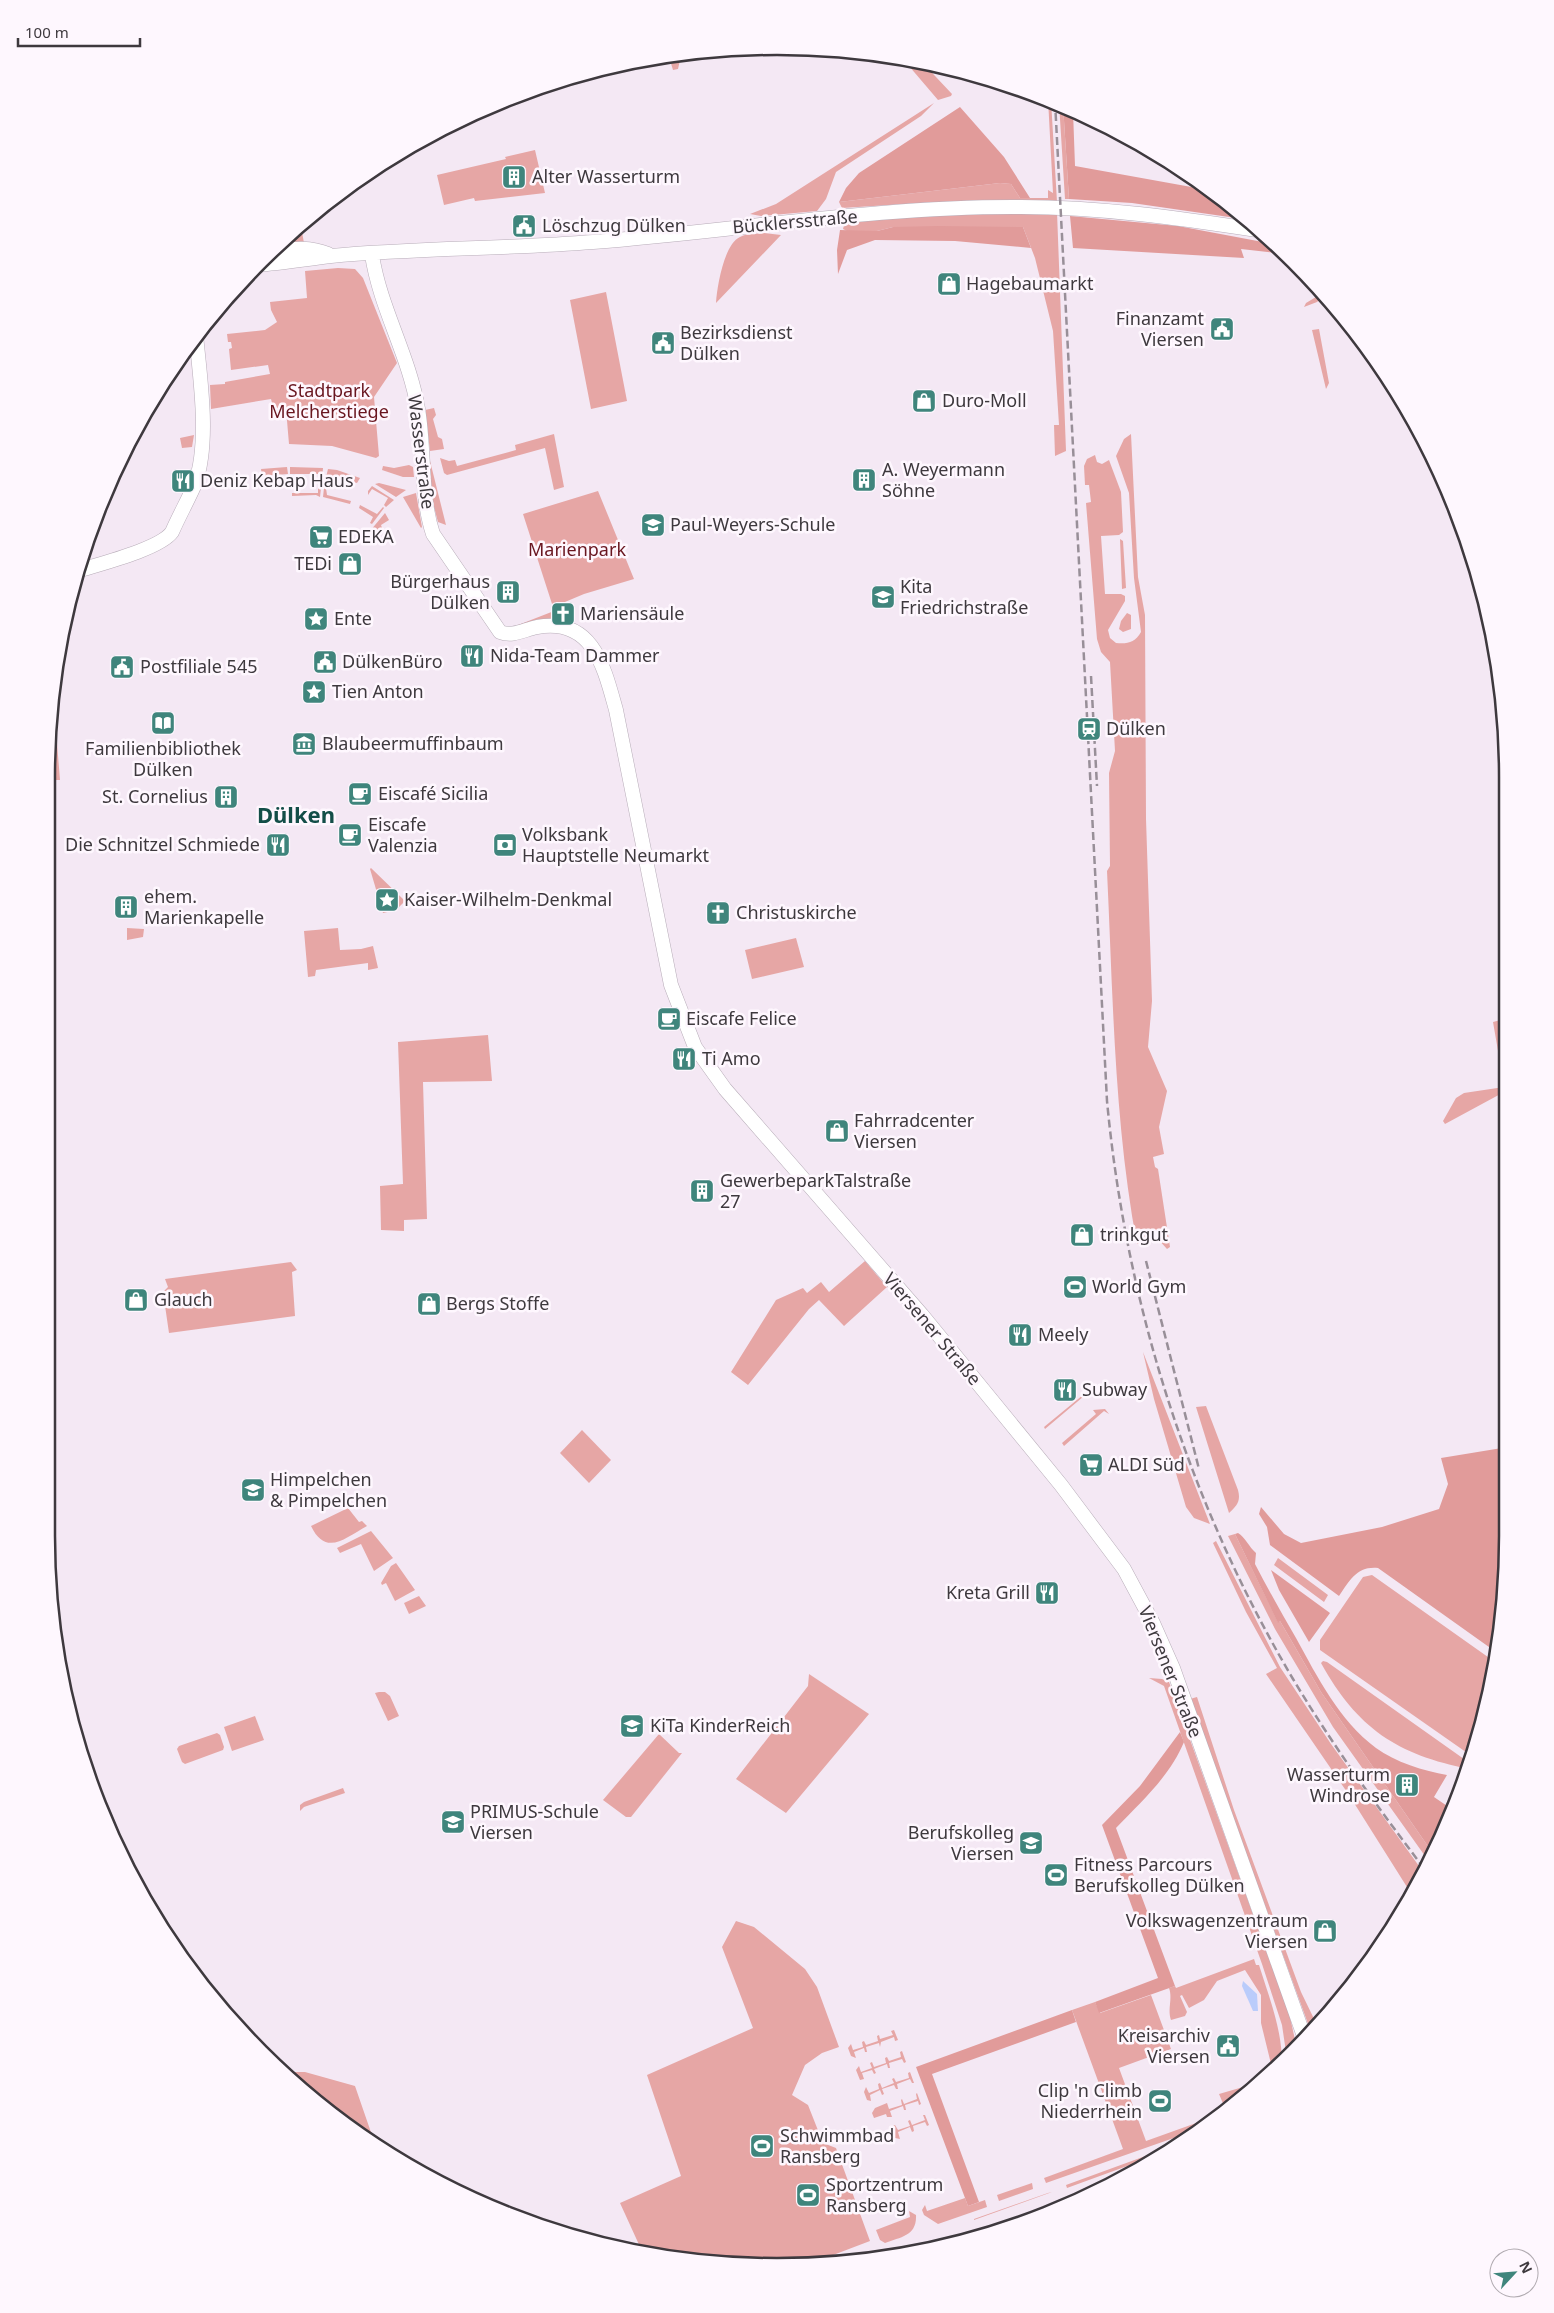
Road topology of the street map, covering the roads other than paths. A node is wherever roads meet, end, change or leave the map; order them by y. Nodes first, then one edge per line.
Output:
1 (1246, 228) edge
2 (283, 250) edge
3 (372, 254) junction
4 (333, 256) junction
5 (269, 264) edge
6 (197, 347) edge
7 (86, 568) edge
8 (571, 629) joint
9 (1302, 2032) edge

1 - 3 main road, Bücklersstraße
2 - 4 main road, Bücklersstraße
3 - 4 main road, Bücklersstraße
3 - 8 main road, Wasserstraße
4 - 5 main road, Bücklersstraße
6 - 7 main road
8 - 9 main road, Viersener Straße

